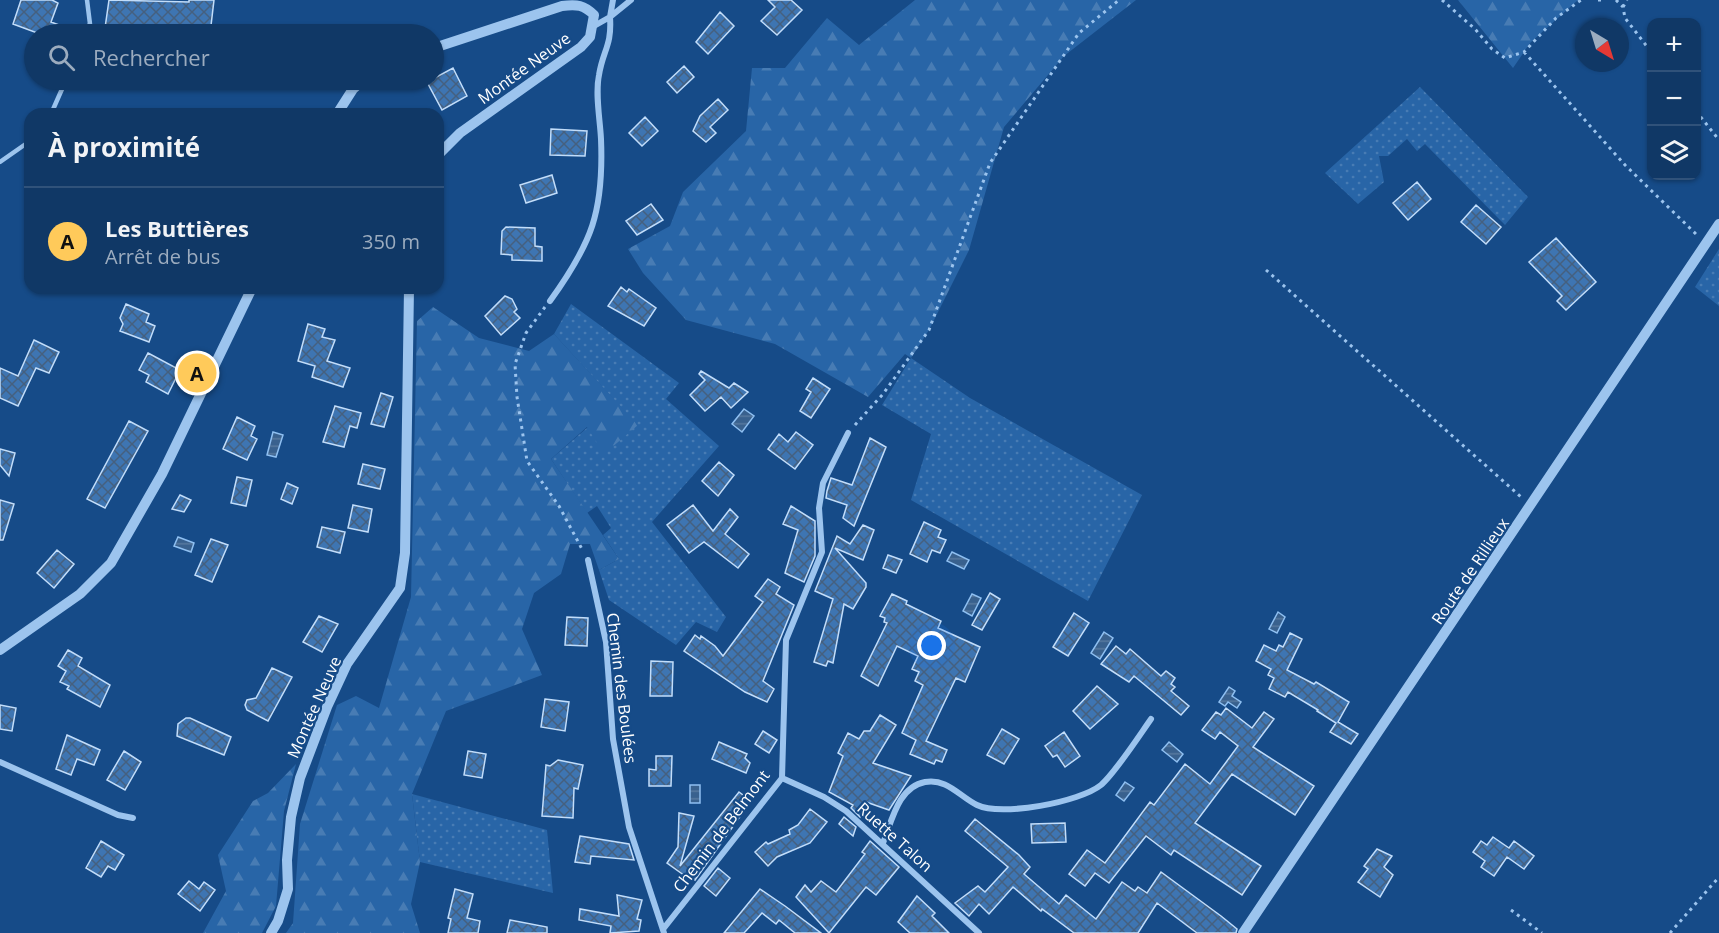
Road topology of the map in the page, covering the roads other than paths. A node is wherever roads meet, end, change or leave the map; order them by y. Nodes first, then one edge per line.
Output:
1 (87, 0) edge
2 (613, 0) edge
3 (632, 0) edge
4 (610, 17) junction
5 (90, 24) edge
6 (594, 26) junction
7 (444, 45) edge
8 (62, 90) edge
9 (351, 90) edge
10 (54, 108) edge
11 (341, 108) edge
12 (24, 145) edge
13 (444, 149) edge
14 (0, 162) edge
15 (1719, 224) edge
16 (249, 294) edge
17 (409, 294) edge
18 (550, 301) road end
19 (848, 433) road end
20 (588, 560) road end
21 (0, 650) edge
22 (1151, 719) dead end
23 (0, 762) edge
24 (782, 777) junction
25 (133, 818) dead end
26 (883, 843) junction
27 (664, 931) edge
28 (271, 933) edge
29 (979, 933) edge
30 (1243, 933) edge

1 - 5 lane
2 - 4 street
3 - 4 street
4 - 6 street
4 - 18 street
6 - 7 street, Montée Neuve
6 - 13 street, Montée Neuve
8 - 10 lane
9 - 11 street
12 - 14 lane
15 - 30 street, Route de Rillieux
16 - 21 street
17 - 28 street, Montée Neuve
19 - 24 street, Chemin de Belmont
20 - 27 street, Chemin des Boulées
22 - 26 street
23 - 25 street
24 - 26 street, Ruette Talon
24 - 27 street, Chemin de Belmont
26 - 29 street, Ruette Talon

